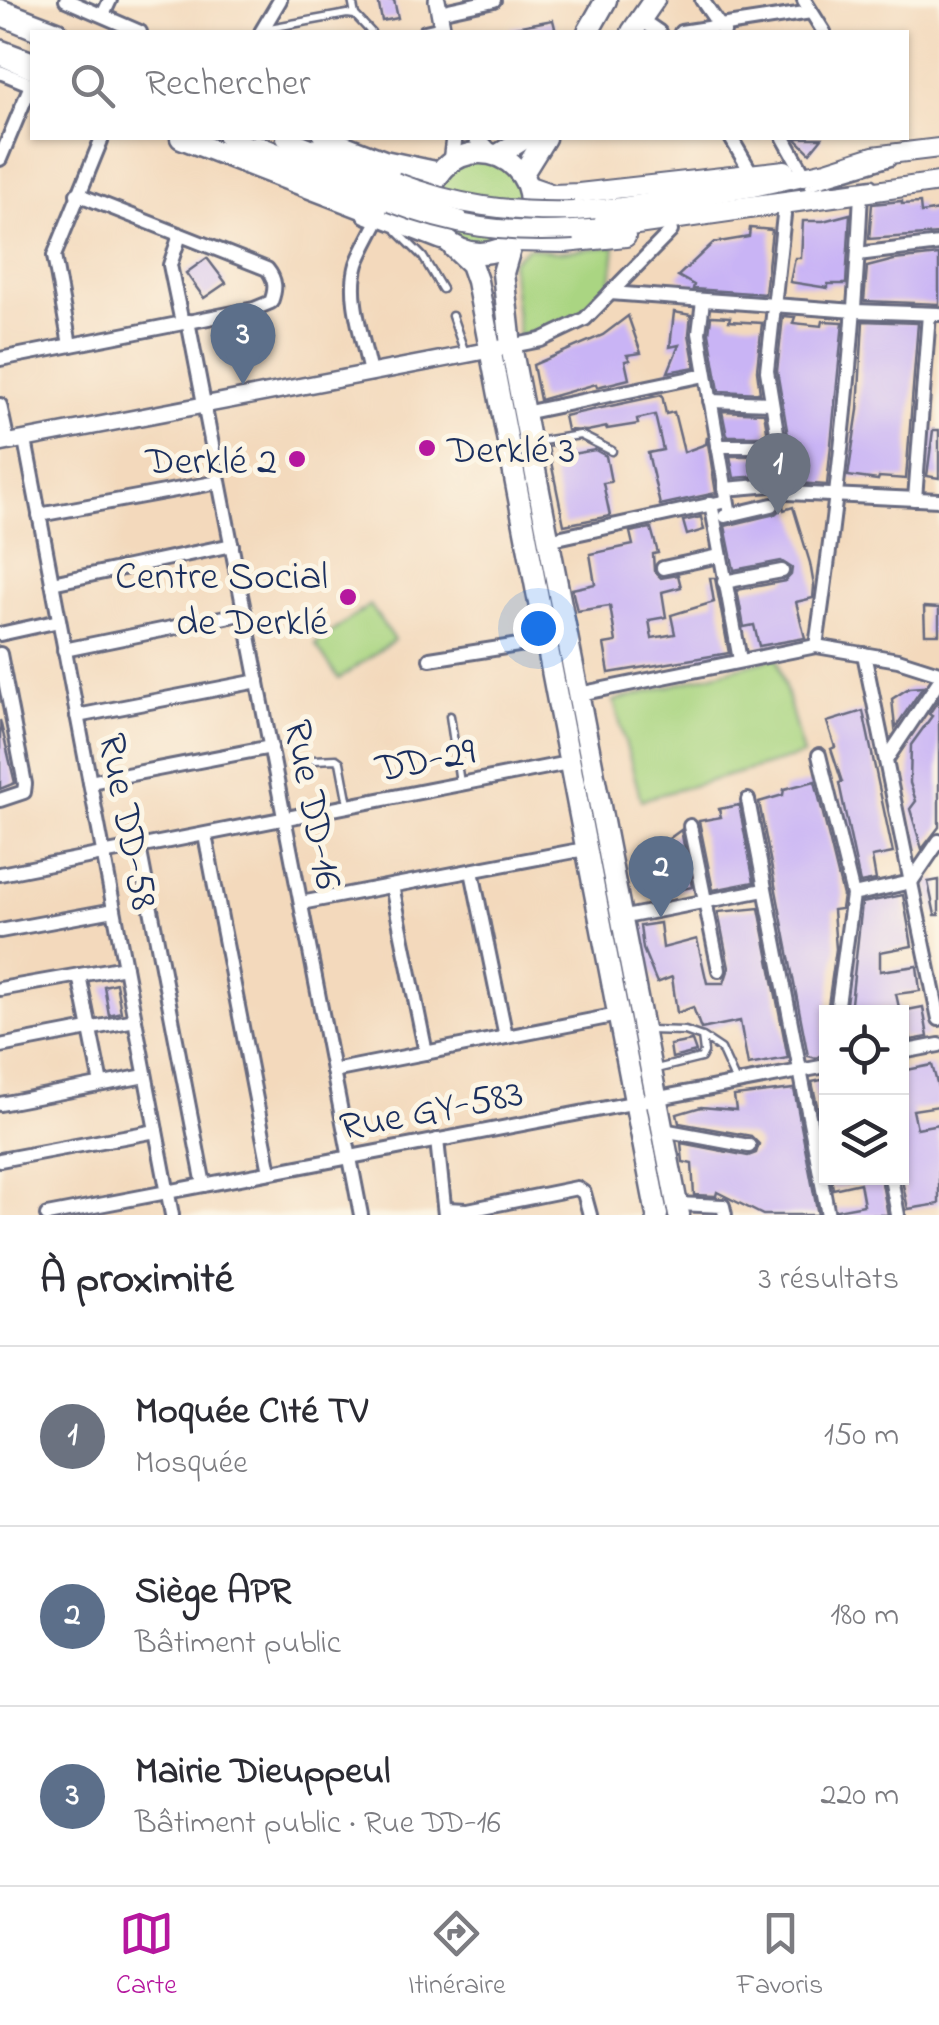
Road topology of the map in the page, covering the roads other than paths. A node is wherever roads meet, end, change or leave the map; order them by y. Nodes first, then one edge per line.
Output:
1 (66, 0) edge
2 (110, 0) edge
3 (280, 0) edge
4 (352, 0) edge
5 (494, 0) edge
6 (606, 0) edge
7 (654, 0) edge
8 (702, 0) edge
9 (808, 6) edge
10 (0, 10) edge
11 (355, 14) junction
12 (104, 15) junction
13 (440, 18) edge
14 (0, 22) edge
15 (721, 28) edge
16 (646, 29) edge
17 (40, 30) edge
18 (43, 30) edge
19 (136, 30) edge
20 (263, 30) edge
21 (267, 30) edge
22 (369, 30) edge
23 (589, 30) edge
24 (823, 30) edge
25 (0, 42) edge
26 (0, 54) edge
27 (30, 63) edge
28 (0, 72) edge
29 (30, 84) edge
30 (30, 90) edge
31 (101, 140) edge
32 (173, 140) edge
33 (185, 140) edge
34 (234, 140) edge
35 (261, 140) edge
36 (290, 140) edge
37 (329, 140) edge
38 (453, 140) edge
39 (518, 140) edge
40 (543, 140) edge
41 (732, 140) edge
42 (785, 140) edge
43 (887, 140) edge
44 (489, 149) edge
45 (939, 152) edge
46 (896, 155) junction
47 (0, 159) edge
48 (445, 168) junction
49 (826, 171) junction
50 (752, 174) junction
51 (939, 174) edge
52 (525, 180) junction
53 (800, 181) junction
54 (939, 182) edge
55 (393, 192) junction
56 (861, 193) junction
57 (77, 194) junction
58 (826, 198) junction
59 (784, 215) junction
60 (378, 221) junction
61 (574, 221) junction
62 (670, 231) junction
63 (180, 235) junction
64 (512, 242) junction
65 (448, 243) junction
66 (939, 244) edge
67 (858, 254) junction
68 (442, 288) dead end
69 (610, 293) junction
70 (703, 301) junction
71 (775, 306) junction
72 (855, 311) junction
73 (934, 314) edge
74 (452, 316) dead end
75 (185, 322) junction
76 (70, 345) junction
77 (511, 346) junction
78 (488, 350) junction
79 (466, 354) junction
80 (932, 358) edge
81 (0, 360) edge
82 (370, 374) junction
83 (705, 375) junction
84 (710, 401) junction
85 (772, 403) junction
86 (204, 404) junction
87 (0, 405) edge
88 (524, 413) junction
89 (25, 440) junction
90 (530, 443) junction
91 (4, 444) edge
92 (718, 446) junction
93 (778, 446) junction
94 (612, 451) dead end
95 (219, 482) junction
96 (783, 484) junction
97 (838, 493) junction
98 (915, 499) junction
99 (939, 500) edge
100 (727, 502) junction
101 (772, 505) dead end
102 (713, 510) junction
103 (39, 515) junction
104 (548, 540) junction
105 (232, 546) junction
106 (719, 556) junction
107 (662, 568) dead end
108 (782, 571) dead end
109 (52, 582) junction
110 (724, 582) junction
111 (245, 613) junction
112 (59, 621) junction
113 (0, 634) edge
114 (544, 641) junction
115 (816, 646) junction
116 (64, 650) junction
117 (864, 654) junction
118 (0, 657) edge
119 (430, 658) dead end
120 (740, 660) junction
121 (939, 677) edge
122 (258, 680) junction
123 (578, 694) junction
124 (77, 716) junction
125 (450, 716) dead end
126 (271, 748) junction
127 (819, 755) dead end
128 (314, 760) dead end
129 (886, 760) junction
130 (568, 763) junction
131 (90, 782) junction
132 (460, 784) junction
133 (0, 800) edge
134 (748, 800) dead end
135 (348, 806) junction
136 (284, 818) junction
137 (690, 826) dead end
138 (206, 834) junction
139 (939, 841) edge
140 (139, 847) junction
141 (585, 849) junction
142 (103, 854) junction
143 (939, 868) edge
144 (472, 871) junction
145 (0, 874) edge
146 (915, 877) junction
147 (392, 886) junction
148 (764, 890) junction
149 (853, 895) junction
150 (705, 902) junction
151 (301, 903) junction
152 (114, 910) junction
153 (620, 918) junction
154 (0, 931) edge
155 (933, 963) edge
156 (125, 967) junction
157 (719, 970) dead end
158 (80, 975) junction
159 (0, 989) edge
160 (838, 1005) edge
161 (618, 1016) junction
162 (939, 1019) edge
163 (135, 1020) junction
164 (90, 1029) junction
165 (643, 1029) junction
166 (702, 1036) junction
167 (506, 1037) junction
168 (939, 1045) edge
169 (0, 1046) edge
170 (909, 1051) edge
171 (426, 1053) junction
172 (819, 1067) edge
173 (651, 1070) junction
174 (333, 1071) junction
175 (802, 1071) junction
176 (146, 1076) junction
177 (736, 1083) junction
178 (101, 1084) junction
179 (646, 1100) junction
180 (0, 1104) edge
181 (663, 1130) junction
182 (156, 1131) junction
183 (437, 1140) junction
184 (749, 1146) dead end
185 (350, 1157) junction
186 (0, 1160) edge
187 (270, 1172) junction
188 (204, 1184) junction
189 (892, 1185) edge
190 (168, 1192) junction
191 (678, 1209) edge
192 (445, 1212) edge
193 (47, 1215) edge
194 (172, 1215) edge
195 (361, 1215) edge
196 (590, 1215) edge
197 (657, 1215) edge
198 (724, 1215) edge
199 (828, 1215) edge
200 (898, 1215) edge

1 - 12 street
2 - 12 street
3 - 20 street
4 - 11 lane
5 - 13 street
6 - 23 main road
7 - 16 main road
8 - 15 street
9 - 15 street
9 - 24 street
10 - 18 main road
11 - 21 lane
11 - 22 lane
12 - 19 street
14 - 17 lane
25 - 27 lane
26 - 27 main road
28 - 29 street
30 - 47 street
31 - 57 street
32 - 60 street
33 - 65 main road
34 - 55 main road
35 - 55 lane
36 - 55 main road
37 - 48 main road
38 - 48 street
39 - 44 main road
40 - 52 main road
41 - 50 street
42 - 53 street
43 - 46 street
44 - 48 main road
44 - 52 main road
45 - 46 main road
45 - 53 lane
46 - 49 main road
48 - 65 main road
49 - 53 main road
49 - 61 main road
50 - 52 main road
50 - 53 main road
51 - 53 lane
52 - 64 main road
53 - 61 lane
54 - 56 main road
55 - 61 main road, bridge
56 - 58 main road
56 - 67 street
57 - 63 street
57 - 76 street
58 - 59 main road
58 - 61 main road
59 - 62 main road
59 - 71 street
60 - 68 lane
60 - 82 street
62 - 64 main road
62 - 69 street
63 - 75 street, Rue DD-16
63 - 75 street
64 - 65 main road
64 - 77 main road
65 - 78 main road
66 - 67 street
67 - 72 street
69 - 70 street
69 - 77 street
70 - 71 street
70 - 83 street
71 - 72 street
71 - 85 street
72 - 73 street
72 - 97 street
73 - 80 street
74 - 79 lane
75 - 76 street
75 - 86 street, Rue DD-16
76 - 81 street
77 - 78 street
77 - 88 main road
78 - 79 street
78 - 114 main road
79 - 82 street
80 - 98 street
82 - 86 street
83 - 84 street
83 - 88 street
84 - 85 street
84 - 92 street
85 - 93 street
86 - 89 street
86 - 95 street, Rue DD-16
87 - 91 street
88 - 90 main road
89 - 91 street
89 - 103 street, Rue DD-58
90 - 94 lane
90 - 104 main road
92 - 93 street
92 - 100 street
93 - 96 street
95 - 103 street
95 - 105 street, Rue DD-16
96 - 97 street
96 - 100 street
97 - 98 street
97 - 115 street
98 - 99 street
100 - 101 street
100 - 102 street
102 - 104 street
102 - 106 street
103 - 109 street, Rue DD-58
104 - 123 main road
105 - 109 street
105 - 111 street, Rue DD-16
106 - 107 street
106 - 110 street
108 - 110 street
109 - 112 street, Rue DD-58
110 - 120 street
111 - 116 street
111 - 122 street, Rue DD-16
112 - 113 street
112 - 116 street, Rue DD-58
114 - 119 street
114 - 130 main road
115 - 117 street
115 - 120 street
116 - 124 street, Rue DD-58
117 - 121 street
117 - 129 street
118 - 133 street
120 - 123 street
121 - 129 street
122 - 124 street
122 - 126 street, Rue DD-16
123 - 153 main road
124 - 131 street, Rue DD-58
125 - 132 lane
126 - 131 street
126 - 136 street, Rue DD-16
127 - 149 street
128 - 135 lane
129 - 146 street
130 - 132 street, DD-29
130 - 141 main road
131 - 142 street, Rue DD-58
132 - 135 street, DD-29
134 - 148 street
135 - 136 street, DD-29
136 - 138 street, DD-29
136 - 151 street, Rue DD-16
137 - 150 street
138 - 140 street, DD-29
138 - 187 street
139 - 146 street
140 - 142 street, DD-29
140 - 188 street
141 - 144 street
141 - 161 main road
142 - 145 street, DD-29
142 - 152 street, Rue DD-58
143 - 146 street
144 - 147 street
144 - 167 street
146 - 149 street
146 - 155 street
147 - 151 street
147 - 171 street
148 - 150 street
148 - 175 street
149 - 160 street
150 - 153 street
150 - 157 street
151 - 174 street, Rue DD-16
152 - 154 street
152 - 156 street, Rue DD-58
153 - 165 main road
155 - 162 street
156 - 158 street
156 - 163 street, Rue DD-58
158 - 159 street
158 - 164 street
161 - 167 street
161 - 179 main road
163 - 164 street
163 - 176 street, Rue DD-58
164 - 169 street
164 - 178 street
165 - 166 lane
165 - 173 main road
166 - 173 lane
166 - 177 lane
167 - 171 street
168 - 170 street
171 - 174 street
172 - 175 street, Rue GY-583
173 - 179 main road
174 - 185 street, Rue DD-16
175 - 177 street, Rue GY-583
175 - 199 street
176 - 178 street
176 - 182 street, Rue DD-58
177 - 179 street, Rue GY-583
178 - 180 street
179 - 181 main road
179 - 183 street, Rue GY-583
179 - 197 main road
181 - 184 street
181 - 191 main road
182 - 186 street
182 - 190 street, Rue DD-58
183 - 185 street, Rue GY-583
183 - 192 street
185 - 187 street, Rue GY-583
185 - 195 street, Rue DD-16
187 - 188 street, Rue GY-583
188 - 190 street, Rue GY-583
189 - 200 street
190 - 193 street, Rue GY-583
190 - 194 street, Rue DD-58
191 - 198 street
192 - 196 street

